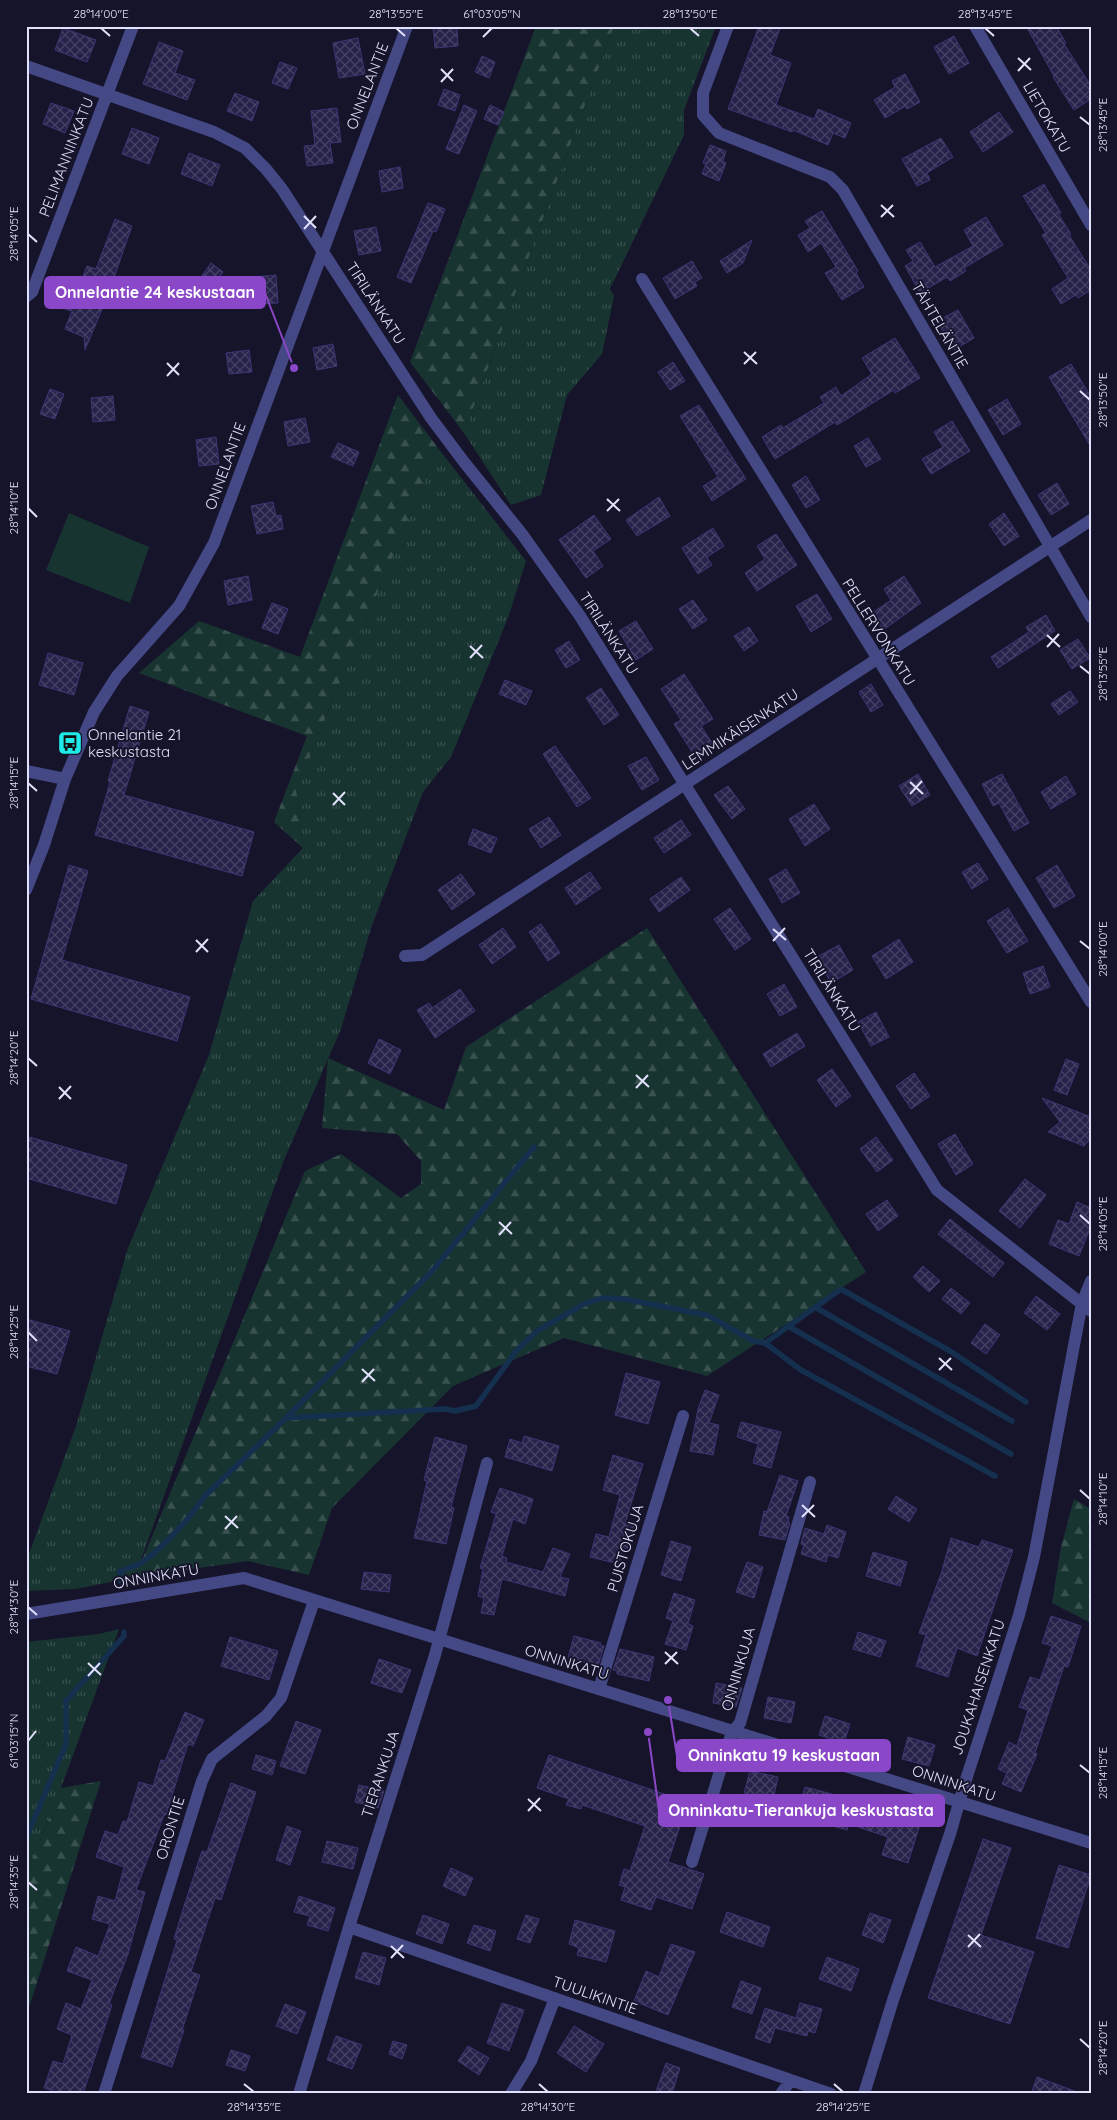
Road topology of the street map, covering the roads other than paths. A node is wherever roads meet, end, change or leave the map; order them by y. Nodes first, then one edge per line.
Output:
1 (133, 26) edge
2 (407, 26) edge
3 (728, 26) edge
4 (976, 26) edge
5 (26, 66) edge
6 (107, 94) junction
7 (1091, 224) edge
8 (322, 249) junction
9 (642, 279) dead end
10 (26, 297) edge
11 (1091, 520) edge
12 (1049, 547) junction
13 (1091, 617) edge
14 (877, 659) junction
15 (26, 770) edge
16 (65, 779) junction
17 (685, 784) junction
18 (26, 890) edge
19 (405, 956) dead end
20 (1091, 1002) edge
21 (1091, 1281) edge
22 (1086, 1307) edge
23 (683, 1416) dead end
24 (487, 1463) dead end
25 (810, 1482) dead end
26 (314, 1601) junction
27 (26, 1614) edge
28 (439, 1640) junction
29 (599, 1689) junction
30 (732, 1732) junction
31 (959, 1800) junction
32 (1091, 1842) edge
33 (692, 1862) dead end
34 (348, 1927) junction
35 (555, 1998) junction
36 (790, 2081) junction
37 (104, 2094) edge
38 (299, 2094) edge
39 (511, 2094) edge
40 (780, 2094) edge
41 (831, 2094) edge
42 (864, 2094) edge

1 - 6 street, PELIMANNINKATU
2 - 8 street, ONNELANTIE
3 - 12 street, TÄHTELÄNTIE
4 - 7 street, LIETOKATU
5 - 6 street, TIRILÄNKATU
6 - 8 street, TIRILÄNKATU
6 - 10 street, PELIMANNINKATU
8 - 16 street, ONNELANTIE
8 - 17 street, TIRILÄNKATU
9 - 14 street, PELLERVONKATU
11 - 12 street, LEMMIKÄISENKATU
12 - 13 street, TÄHTELÄNTIE
12 - 14 street, LEMMIKÄISENKATU
14 - 17 street, LEMMIKÄISENKATU
14 - 20 street, PELLERVONKATU
15 - 16 street
16 - 18 street, ONNELANTIE
17 - 19 street, LEMMIKÄISENKATU
17 - 22 street, TIRILÄNKATU
21 - 22 street, JOUKAHAISENKATU
22 - 31 street, JOUKAHAISENKATU
23 - 29 street, PUISTOKUJA
24 - 28 street, TIERANKUJA
25 - 30 street, ONNINKUJA
26 - 27 street, ONNINKATU
26 - 28 street, ONNINKATU
26 - 37 street, ORONTIE
28 - 29 street, ONNINKATU
28 - 34 street, TIERANKUJA
29 - 30 street, ONNINKATU
30 - 31 street, ONNINKATU
30 - 33 street, ONNINKUJA
31 - 32 street, ONNINKATU
31 - 42 street, JOUKAHAISENKATU
34 - 35 street, TUULIKINTIE
34 - 38 street, TIERANKUJA
35 - 36 street, TUULIKINTIE
35 - 39 street
36 - 40 street
36 - 41 street, TUULIKINTIE

